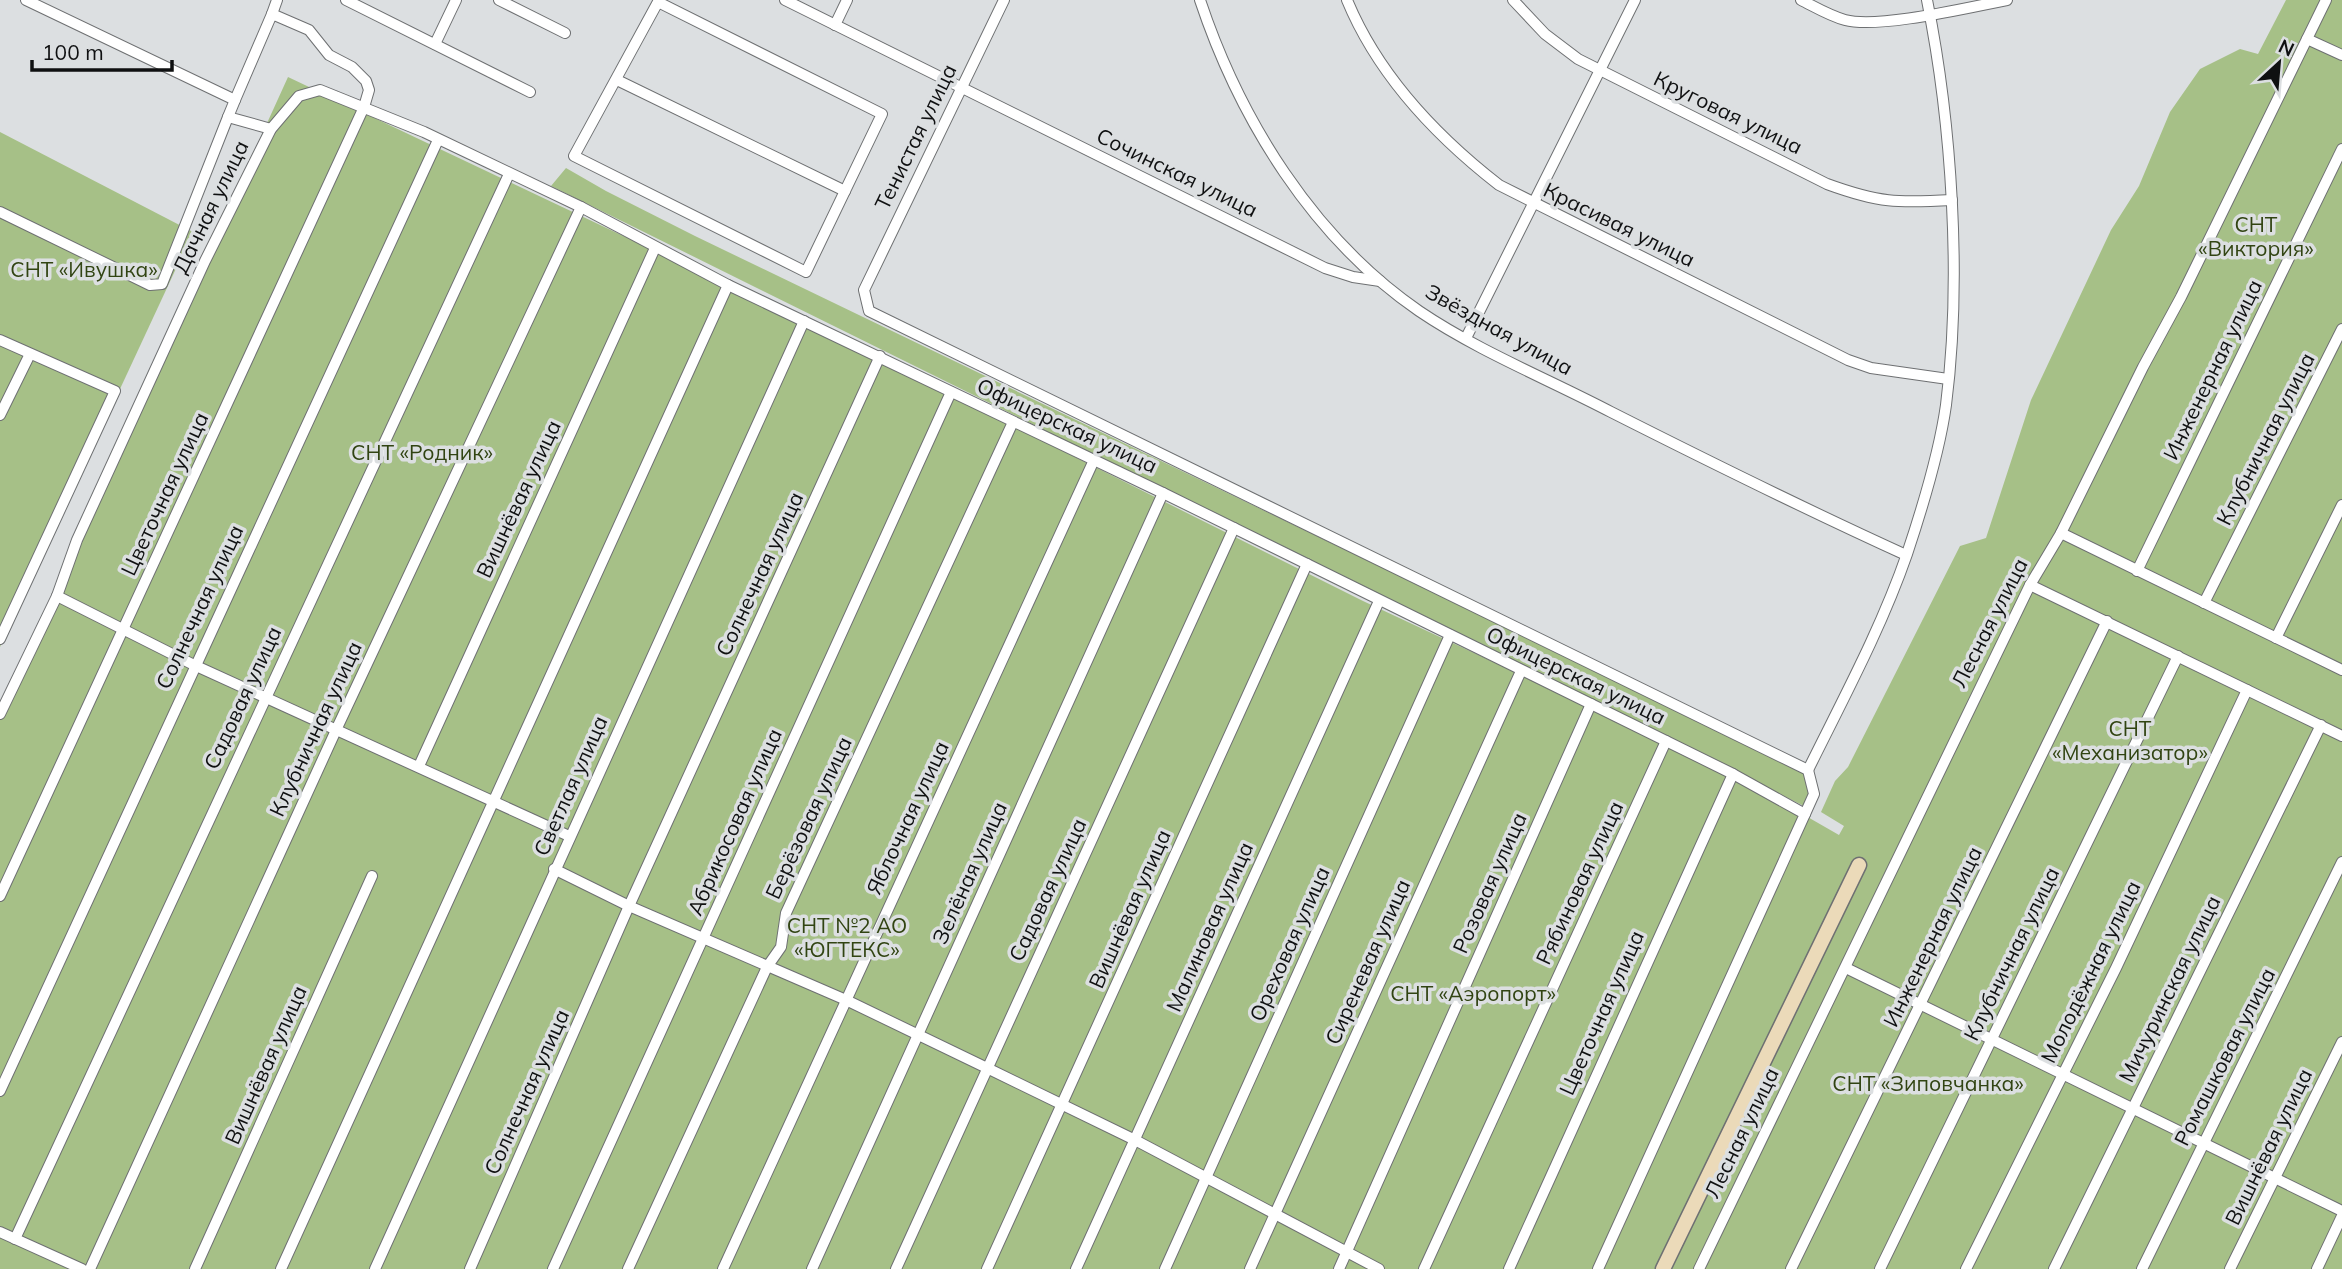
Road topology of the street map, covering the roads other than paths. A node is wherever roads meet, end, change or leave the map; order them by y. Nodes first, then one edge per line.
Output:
1 (26, 0) edge
2 (277, 0) edge
3 (346, 0) edge
4 (456, 0) edge
5 (499, 0) edge
6 (785, 0) edge
7 (847, 0) edge
8 (1004, 0) edge
9 (1200, 0) edge
10 (1347, 0) edge
11 (1513, 0) edge
12 (1635, 0) edge
13 (1801, 0) edge
14 (1927, 0) edge
15 (2007, 0) edge
16 (2326, 0) edge
17 (659, 1) edge
18 (272, 14) junction
19 (1930, 14) junction
20 (835, 26) junction
21 (565, 33) dead end
22 (2307, 39) junction
23 (435, 44) junction
24 (2342, 55) edge
25 (1599, 71) junction
26 (617, 80) junction
27 (960, 88) junction
28 (530, 92) dead end
29 (235, 100) junction
30 (364, 107) junction
31 (228, 117) junction
32 (271, 129) junction
33 (438, 140) junction
34 (2342, 149) edge
35 (509, 174) junction
36 (845, 191) junction
37 (1952, 200) junction
38 (1533, 205) junction
39 (581, 207) junction
40 (0, 212) edge
41 (654, 248) junction
42 (1380, 281) junction
43 (728, 285) junction
44 (804, 321) junction
45 (2342, 329) edge
46 (1466, 338) junction
47 (0, 340) edge
48 (30, 354) junction
49 (880, 356) junction
50 (1948, 379) junction
51 (951, 392) junction
52 (0, 415) edge
53 (1013, 422) junction
54 (1094, 460) junction
55 (1163, 493) junction
56 (2342, 505) edge
57 (1234, 528) junction
58 (2061, 533) junction
59 (1906, 555) junction
60 (1307, 564) junction
61 (2137, 571) junction
62 (2030, 585) junction
63 (57, 596) junction
64 (1379, 601) junction
65 (2204, 603) junction
66 (2107, 621) junction
67 (124, 630) junction
68 (1450, 635) junction
69 (2276, 638) junction
70 (0, 639) edge
71 (2178, 656) junction
72 (194, 665) junction
73 (2342, 670) edge
74 (1521, 671) junction
75 (2247, 690) junction
76 (265, 696) junction
77 (1591, 704) junction
78 (0, 714) edge
79 (2321, 725) junction
80 (337, 728) junction
81 (2342, 736) edge
82 (1666, 741) junction
83 (419, 766) junction
84 (1808, 770) junction
85 (1733, 774) junction
86 (496, 800) junction
87 (1805, 814) junction
88 (569, 836) junction
89 (2342, 862) edge
90 (1859, 865) dead end
91 (554, 869) junction
92 (372, 876) dead end
93 (0, 896) edge
94 (629, 906) junction
95 (704, 938) junction
96 (766, 967) junction
97 (1846, 968) junction
98 (846, 1000) junction
99 (1922, 1005) junction
100 (916, 1037) junction
101 (1991, 1041) junction
102 (2342, 1042) edge
103 (988, 1068) junction
104 (2061, 1074) junction
105 (0, 1091) edge
106 (1062, 1105) junction
107 (2133, 1110) junction
108 (1135, 1140) junction
109 (2203, 1143) junction
110 (2276, 1177) junction
111 (1206, 1178) junction
112 (2342, 1211) edge
113 (1275, 1213) junction
114 (2342, 1216) edge
115 (0, 1232) edge
116 (15, 1239) junction
117 (1346, 1254) junction
118 (82, 1269) edge
119 (90, 1269) edge
120 (195, 1269) edge
121 (281, 1269) edge
122 (375, 1269) edge
123 (470, 1269) edge
124 (553, 1269) edge
125 (628, 1269) edge
126 (723, 1269) edge
127 (812, 1269) edge
128 (896, 1269) edge
129 (987, 1269) edge
130 (1076, 1269) edge
131 (1165, 1269) edge
132 (1251, 1269) edge
133 (1339, 1269) edge
134 (1379, 1269) edge
135 (1424, 1269) edge
136 (1509, 1269) edge
137 (1598, 1269) edge
138 (1663, 1269) edge
139 (1699, 1269) edge
140 (1791, 1269) edge
141 (1880, 1269) edge
142 (1966, 1269) edge
143 (2054, 1269) edge
144 (2142, 1269) edge
145 (2230, 1269) edge
146 (2316, 1269) edge

1 - 29 street
2 - 18 street
3 - 23 street
4 - 23 street
5 - 21 street
6 - 20 street, Сочинская улица
7 - 20 street
8 - 27 street, Тенистая улица
9 - 42 street, Звёздная улица
10 - 38 street, Красивая улица
11 - 25 street, Круговая улица
12 - 25 street
13 - 19 street
14 - 19 street
15 - 19 street
16 - 22 street, Лесная улица
17 - 26 street
17 - 36 street
18 - 29 street
18 - 30 street
19 - 37 street
20 - 27 street, Сочинская улица
22 - 24 street
22 - 58 street, Лесная улица
23 - 28 street
25 - 37 street, Круговая улица
25 - 38 street
26 - 36 street
26 - 36 street
27 - 42 street, Сочинская улица
27 - 84 street, Тенистая улица
29 - 31 street
30 - 32 street, Дачная улица
30 - 33 street, Дачная улица
30 - 67 street, Цветочная улица
31 - 32 street
31 - 40 street
32 - 63 street, Дачная улица
33 - 35 street, Дачная улица
33 - 72 street, Солнечная улица
34 - 61 street, Инженерная улица
35 - 39 street, Дачная улица
35 - 76 street, Садовая улица
37 - 50 street
38 - 46 street
38 - 50 street, Красивая улица
39 - 41 street, Дачная улица
39 - 80 street, Клубничная улица
41 - 43 street, Дачная улица
41 - 83 street, Вишнёвая улица
42 - 46 street, Звёздная улица
43 - 44 street, Дачная улица
43 - 86 street
44 - 49 street, Офицерская улица
44 - 88 street, Светлая улица
45 - 65 street, Клубничная улица
46 - 59 street, Звёздная улица
47 - 48 street
48 - 52 street
48 - 70 street
49 - 51 street, Офицерская улица
49 - 94 street, Солнечная улица
50 - 59 street
51 - 53 street, Офицерская улица
51 - 95 street, Абрикосовая улица
53 - 54 street, Офицерская улица
53 - 96 street, Берёзовая улица
54 - 55 street, Офицерская улица
54 - 98 street, Яблочная улица
55 - 57 street, Офицерская улица
55 - 100 street, Зелёная улица
56 - 69 street
57 - 60 street, Офицерская улица
57 - 103 street, Садовая улица
58 - 61 street
58 - 62 street, Лесная улица
59 - 84 street
60 - 64 street, Офицерская улица
60 - 106 street, Вишнёвая улица
61 - 65 street
62 - 66 street
62 - 97 street, Лесная улица
63 - 67 street
63 - 78 street, Дачная улица
64 - 68 street, Офицерская улица
64 - 108 street, Малиновая улица
65 - 69 street
66 - 71 street
66 - 99 street, Инженерная улица
67 - 72 street
67 - 93 street, Цветочная улица
68 - 74 street, Офицерская улица
68 - 111 street, Ореховая улица
69 - 73 street
71 - 75 street
71 - 101 street, Клубничная улица
72 - 76 street
72 - 105 street, Солнечная улица
74 - 77 street, Офицерская улица
74 - 113 street, Сиреневая улица
75 - 79 street
75 - 104 street, Молодёжная улица
76 - 80 street
76 - 116 street, Садовая улица
77 - 82 street, Офицерская улица
77 - 117 street, Розовая улица
79 - 81 street
79 - 107 street, Мичуринская улица
80 - 83 street
80 - 119 street, Клубничная улица
82 - 85 street, Офицерская улица
82 - 135 street, Рябиновая улица
83 - 86 street
84 - 87 street
85 - 87 street, Офицерская улица
85 - 136 street, Цветочная улица
86 - 88 street
86 - 121 street
87 - 137 street
88 - 91 street, Светлая улица
89 - 109 street, Ромашковая улица
90 - 138 street, Лесная улица
91 - 94 street
91 - 122 street, Светлая улица
92 - 120 street, Вишнёвая улица
94 - 95 street
94 - 123 street, Солнечная улица
95 - 96 street
95 - 124 street, Абрикосовая улица
96 - 98 street
96 - 125 street, Берёзовая улица
97 - 99 street
97 - 139 street, Лесная улица
98 - 100 street
98 - 126 street, Яблочная улица
99 - 101 street
99 - 140 street, Инженерная улица
100 - 103 street
100 - 127 street, Зелёная улица
101 - 104 street
101 - 141 street, Клубничная улица
102 - 110 street, Вишнёвая улица
103 - 106 street
103 - 128 street, Садовая улица
104 - 107 street
104 - 142 street, Молодёжная улица
106 - 108 street
106 - 129 street, Вишнёвая улица
107 - 109 street
107 - 143 street, Мичуринская улица
108 - 111 street
108 - 130 street, Малиновая улица
109 - 110 street
109 - 144 street, Ромашковая улица
110 - 112 street
110 - 145 street, Вишнёвая улица
111 - 113 street
111 - 131 street, Ореховая улица
113 - 117 street
113 - 132 street, Сиреневая улица
114 - 146 street
115 - 116 street
116 - 118 street
117 - 133 street, Розовая улица
117 - 134 street

